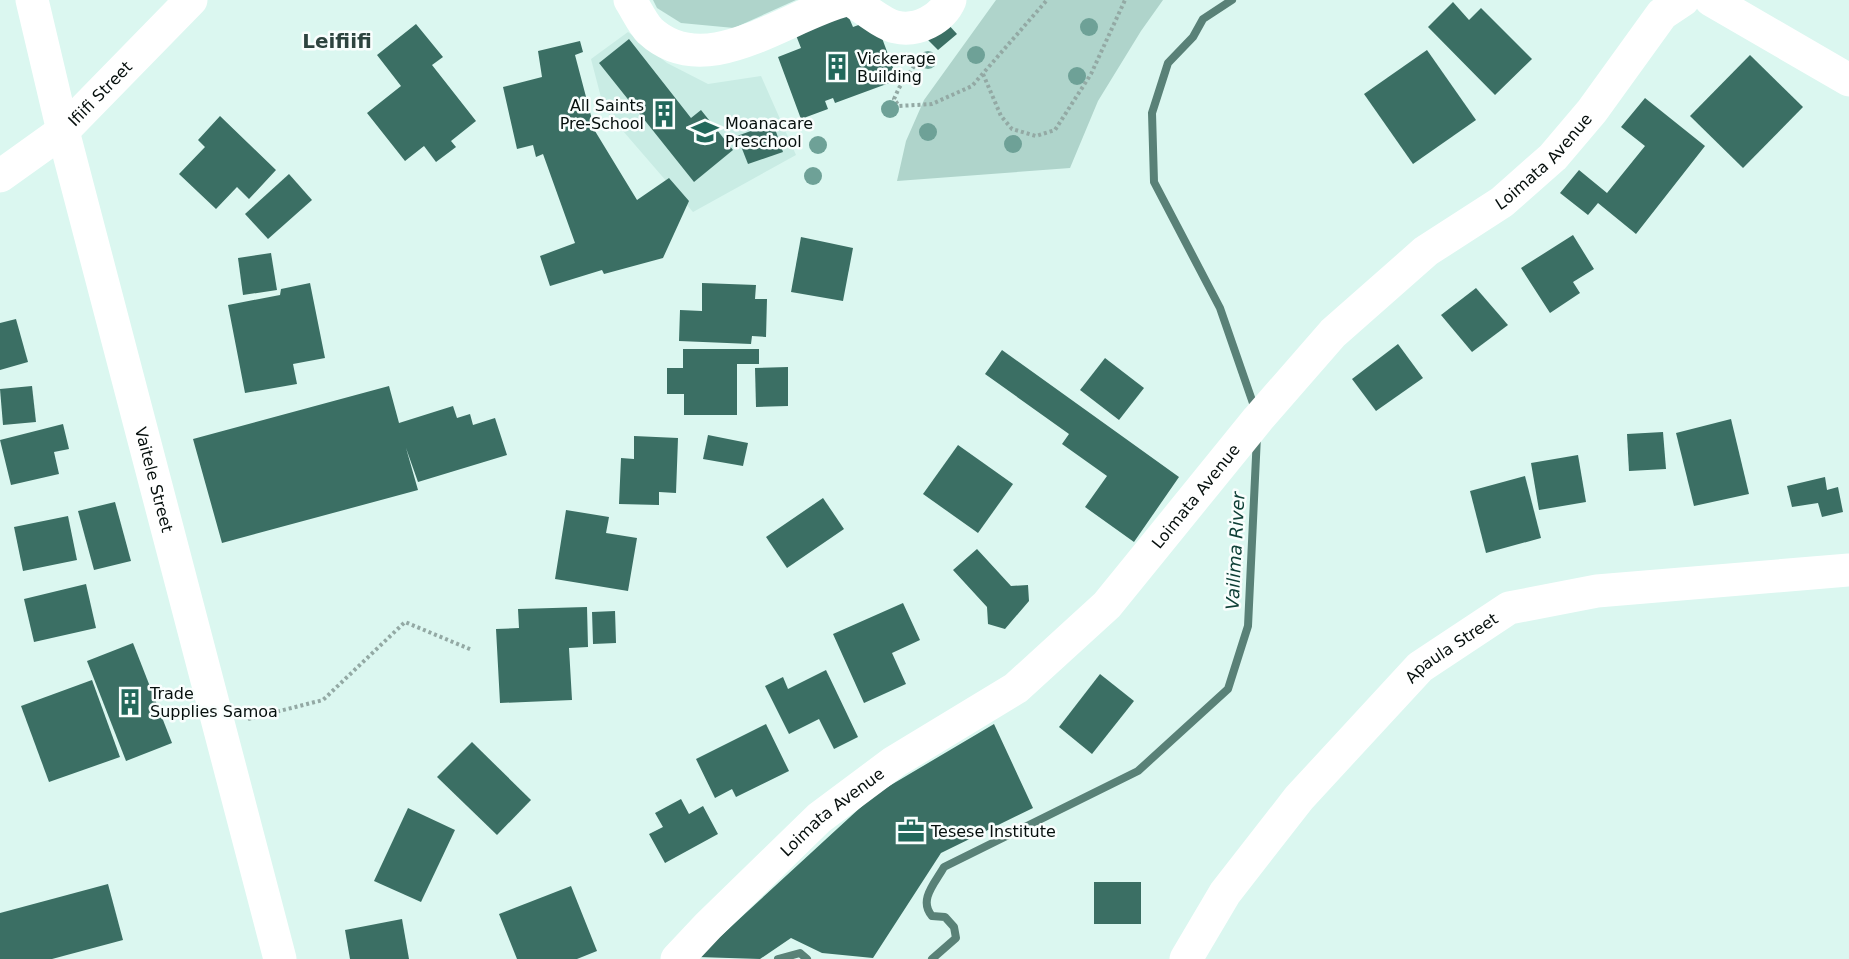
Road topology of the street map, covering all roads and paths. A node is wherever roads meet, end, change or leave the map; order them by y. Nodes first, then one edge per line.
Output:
1 (32, 0) edge
2 (191, 0) edge
3 (630, 0) edge
4 (846, 0) edge
5 (852, 0) edge
6 (950, 0) edge
7 (1047, 0) edge
8 (1125, 0) edge
9 (1683, 0) edge
10 (1712, 0) edge
11 (923, 26) junction
12 (983, 74) junction
13 (1849, 80) edge
14 (63, 131) junction
15 (0, 176) edge
16 (1849, 570) edge
17 (472, 650) dead end
18 (218, 726) junction
19 (280, 959) edge
20 (677, 959) edge
21 (1186, 959) edge

1 - 14 street, Vaitele Street
2 - 14 street, Ifiifi Street
3 - 4 street
5 - 11 street
6 - 11 street
7 - 12 path
8 - 12 path
9 - 20 street, Loimata Avenue
10 - 13 street
11 - 12 path
14 - 15 street, Ifiifi Street
14 - 18 street, Vaitele Street
16 - 21 street, Apaula Street
17 - 18 path
18 - 19 street, Vaitele Street

